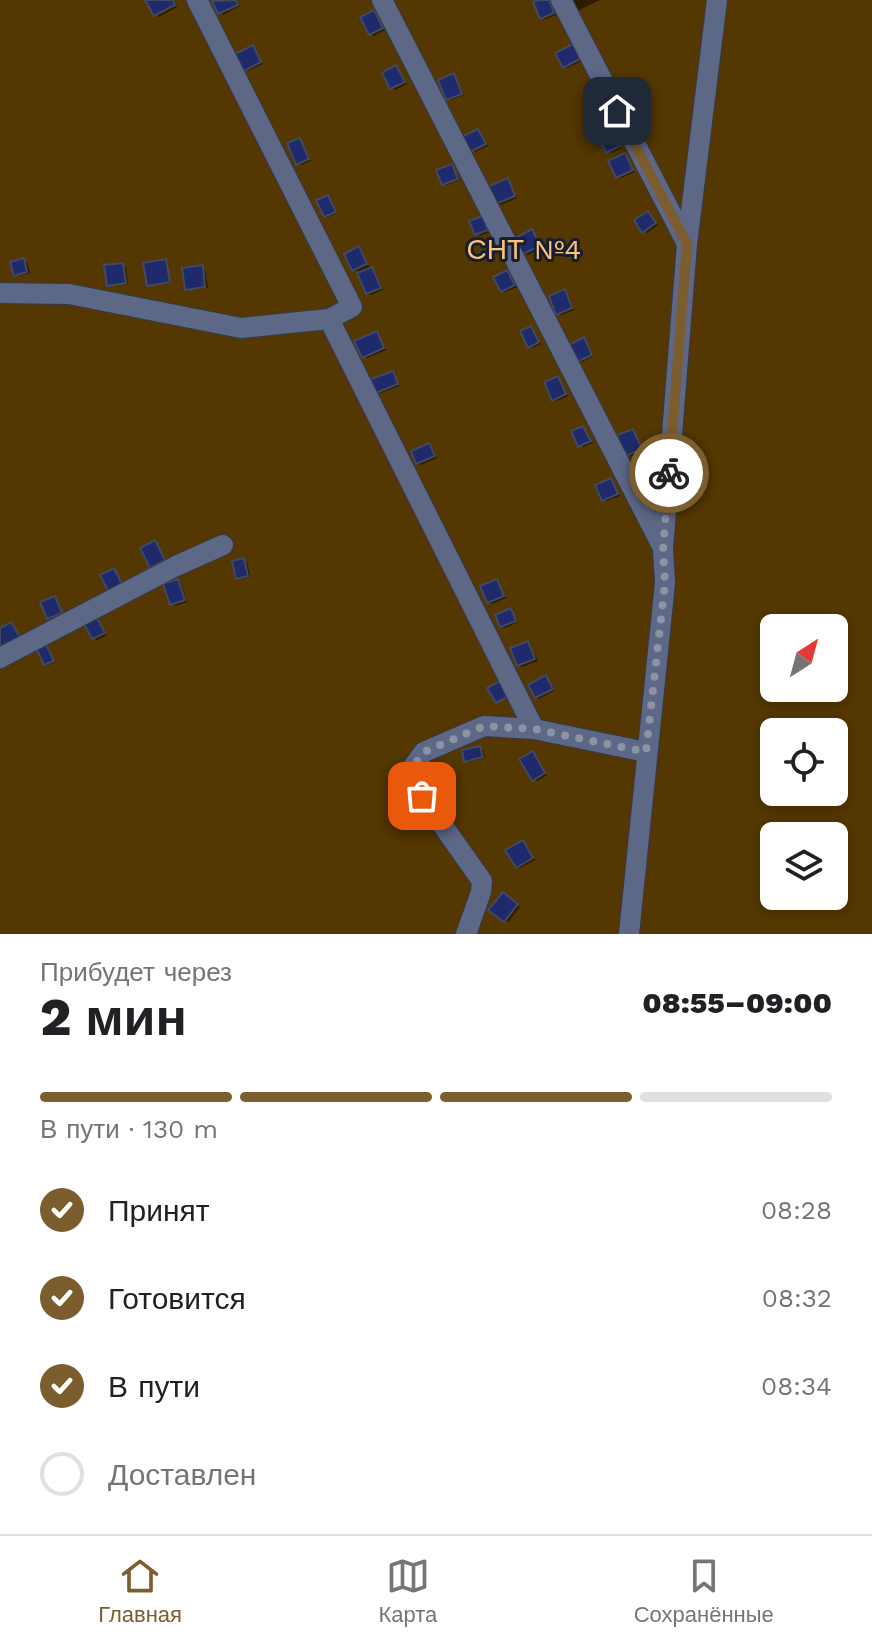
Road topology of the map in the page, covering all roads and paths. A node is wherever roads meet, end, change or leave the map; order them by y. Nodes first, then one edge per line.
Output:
1 (197, 0) edge
2 (382, 0) edge
3 (561, 0) edge
4 (717, 0) edge
5 (687, 244) junction
6 (0, 293) edge
7 (329, 319) junction
8 (223, 545) dead end
9 (663, 549) junction
10 (0, 658) edge
11 (534, 729) junction
12 (646, 752) junction
13 (466, 934) edge
14 (629, 934) edge

1 - 7 street
2 - 9 street
3 - 5 street
4 - 5 street
5 - 9 street
6 - 7 street
7 - 11 street
8 - 10 street
9 - 12 street
11 - 12 street
11 - 13 street
12 - 14 street

